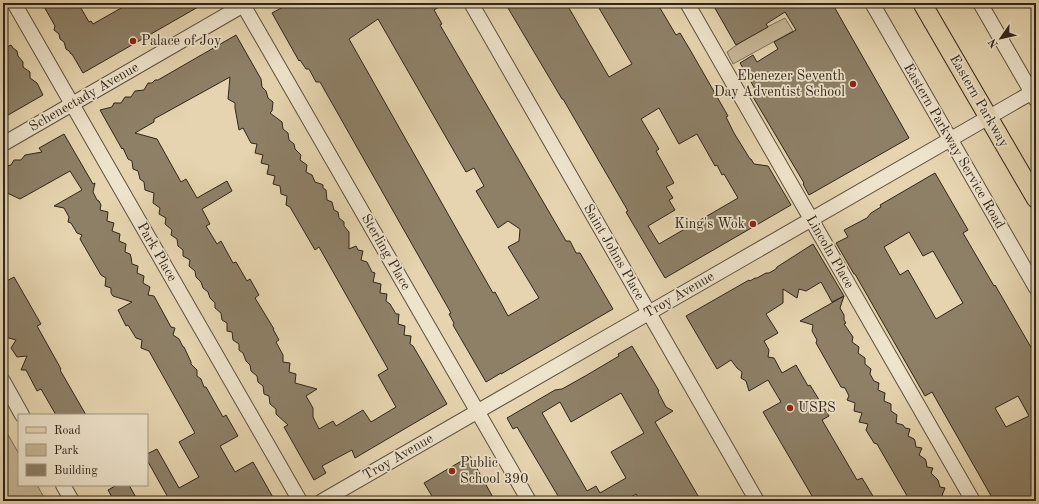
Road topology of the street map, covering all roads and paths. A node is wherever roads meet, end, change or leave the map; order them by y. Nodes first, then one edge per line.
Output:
1 (14, 3) edge
2 (471, 3) edge
3 (687, 3) edge
4 (872, 3) edge
5 (922, 3) edge
6 (980, 3) edge
7 (244, 4) edge
8 (1035, 94) edge
9 (72, 104) junction
10 (989, 117) junction
11 (950, 139) junction
12 (3, 144) edge
13 (1036, 199) edge
14 (811, 219) junction
15 (1036, 288) edge
16 (649, 313) junction
17 (3, 381) edge
18 (478, 411) junction
19 (21, 414) edge
20 (64, 486) edge
21 (72, 501) edge
22 (300, 501) edge
23 (322, 501) edge
24 (529, 501) edge
25 (757, 501) edge
26 (973, 501) edge

1 - 9 street, Park Place
2 - 16 street, Saint Johns Place
3 - 14 street, Lincoln Place
4 - 11 street, Eastern Parkway Service Road
5 - 10 main road, Eastern Parkway
6 - 8 street
7 - 9 street, Schenectady Avenue
7 - 18 street, Sterling Place
8 - 10 street, Troy Avenue
9 - 12 street, Schenectady Avenue
9 - 22 street, Park Place
10 - 11 street, Troy Avenue
10 - 13 main road, Eastern Parkway
11 - 14 street, Troy Avenue
11 - 15 street, Eastern Parkway Service Road
14 - 16 street, Troy Avenue
14 - 26 street, Lincoln Place
16 - 18 street, Troy Avenue
16 - 25 street, Saint Johns Place
17 - 19 street
18 - 23 street, Troy Avenue
18 - 24 street, Sterling Place
20 - 21 street

